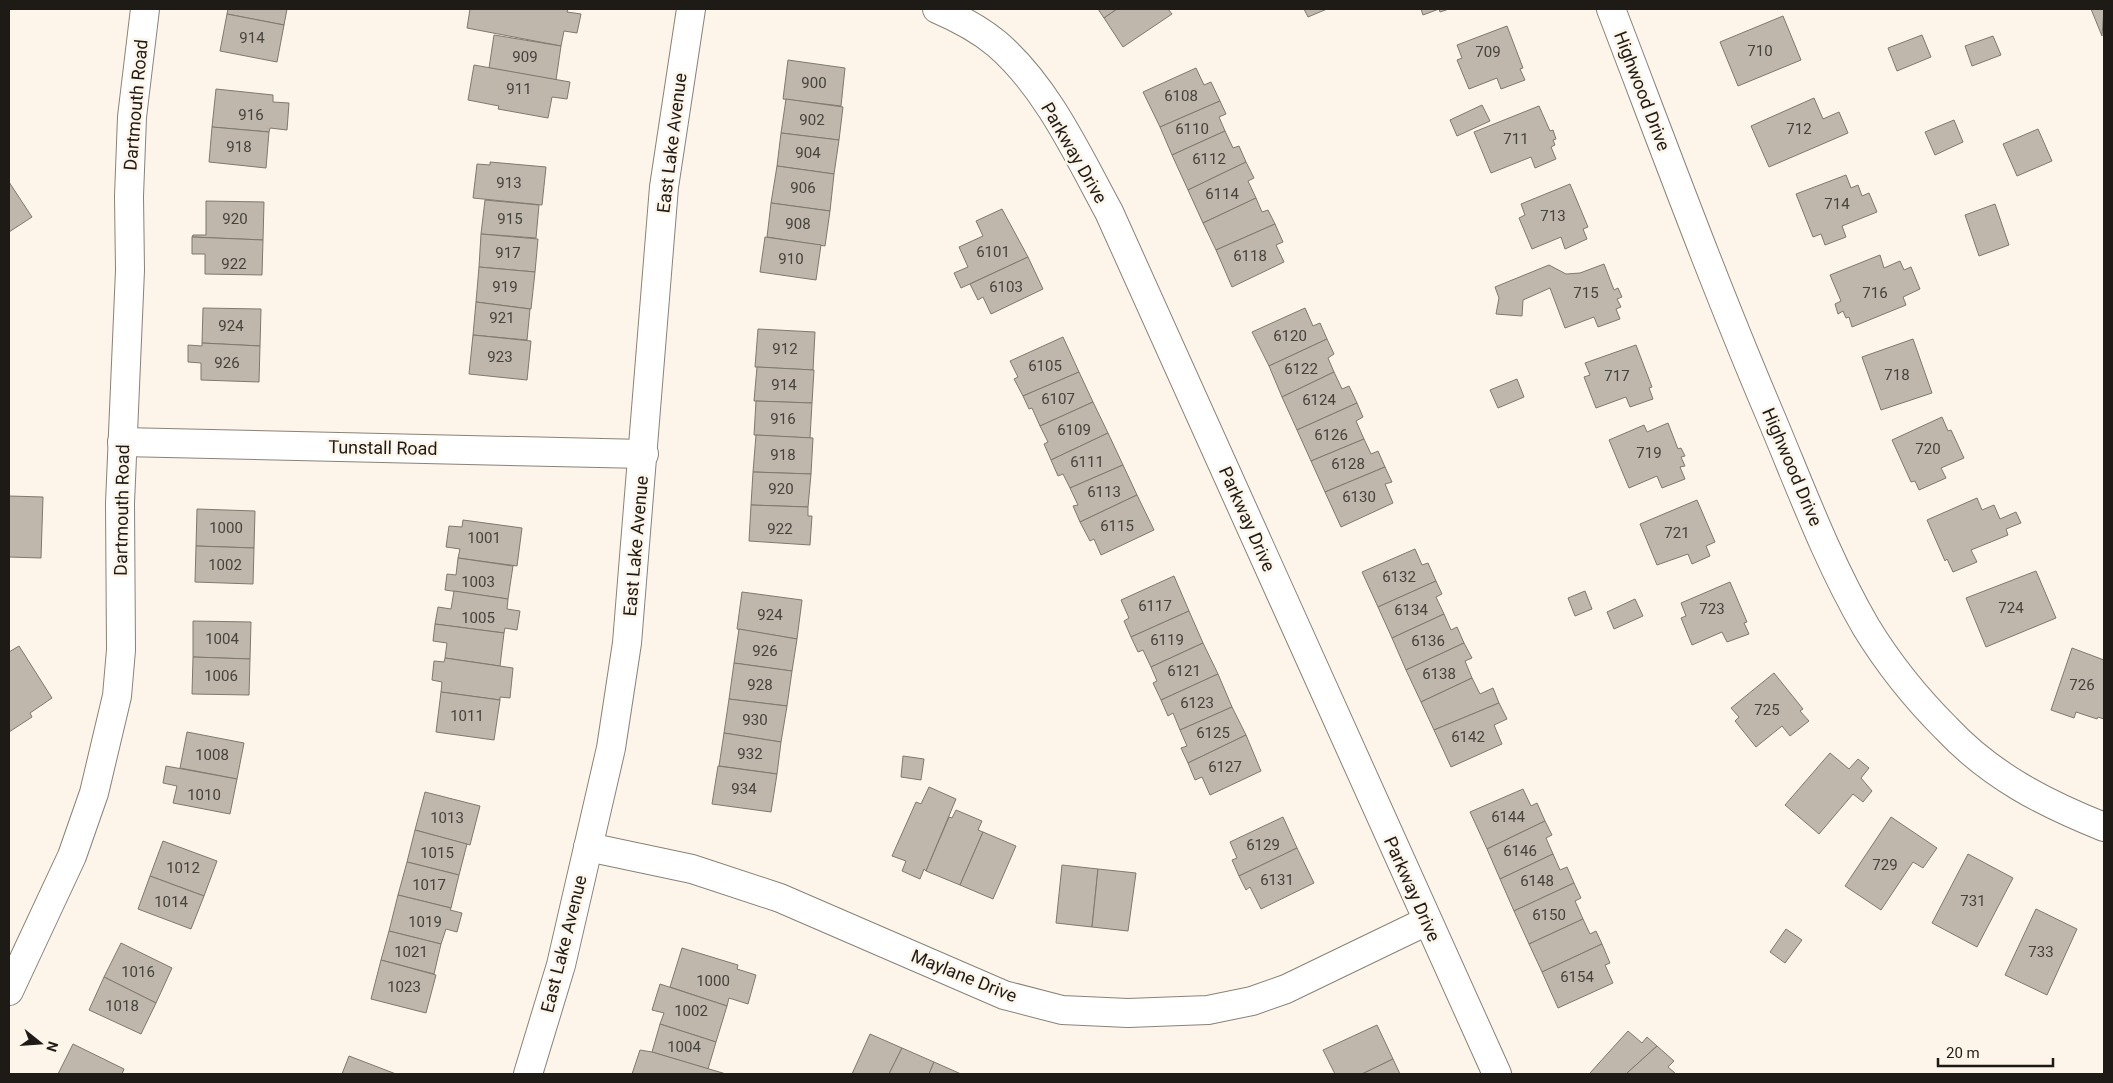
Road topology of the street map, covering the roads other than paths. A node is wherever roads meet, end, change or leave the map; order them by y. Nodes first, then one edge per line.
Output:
1 (145, 9) edge
2 (691, 9) edge
3 (937, 9) edge
4 (1611, 9) edge
5 (122, 442) junction
6 (644, 454) junction
7 (2104, 826) edge
8 (588, 847) junction
9 (1427, 921) junction
10 (9, 991) edge
11 (528, 1074) edge
12 (1497, 1074) edge

1 - 5 street, Dartmouth Road
2 - 6 street, East Lake Avenue
3 - 9 street, Parkway Drive
4 - 7 street, Highwood Drive
5 - 6 street, Tunstall Road
5 - 10 street, Dartmouth Road
6 - 8 street, East Lake Avenue
8 - 9 street, Maylane Drive
8 - 11 street, East Lake Avenue
9 - 12 street, Parkway Drive

